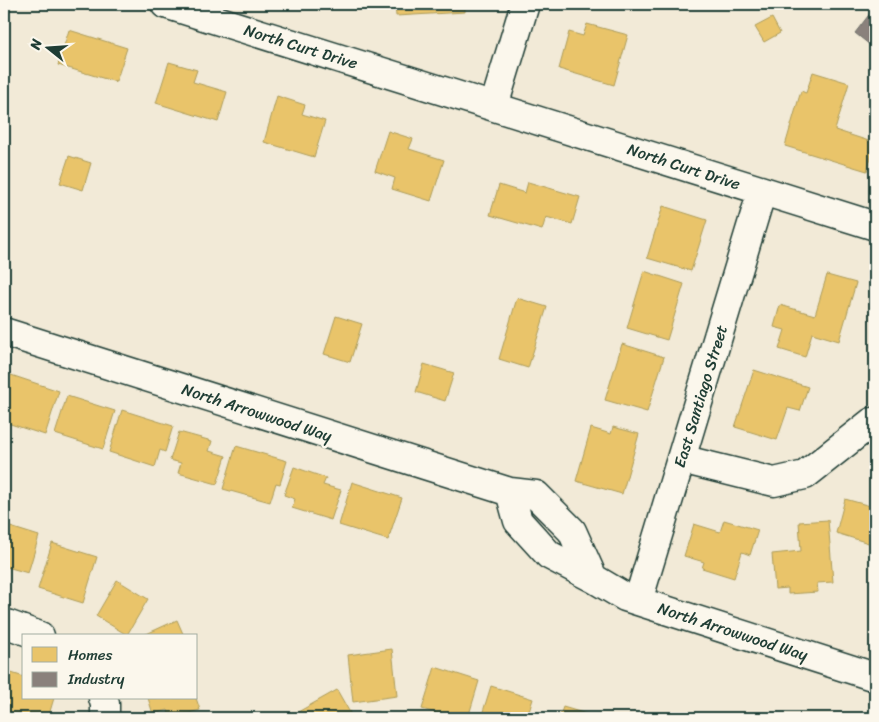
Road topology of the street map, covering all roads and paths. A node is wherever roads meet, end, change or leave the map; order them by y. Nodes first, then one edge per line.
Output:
1 (165, 4) edge
2 (525, 4) edge
3 (494, 106) junction
4 (762, 191) junction
5 (875, 226) edge
6 (4, 332) edge
7 (872, 422) dead end
8 (681, 459) junction
9 (638, 601) junction
10 (4, 623) edge
11 (34, 634) edge
12 (875, 677) edge
13 (103, 700) edge
14 (105, 718) edge

1 - 3 street, North Curt Drive
2 - 3 street
3 - 4 street, North Curt Drive
4 - 5 street, North Curt Drive
4 - 8 street, East Santiago Street
6 - 9 street, North Arrowwood Way
7 - 8 street
8 - 9 street, East Santiago Street
9 - 12 street, North Arrowwood Way
10 - 11 street
13 - 14 street

